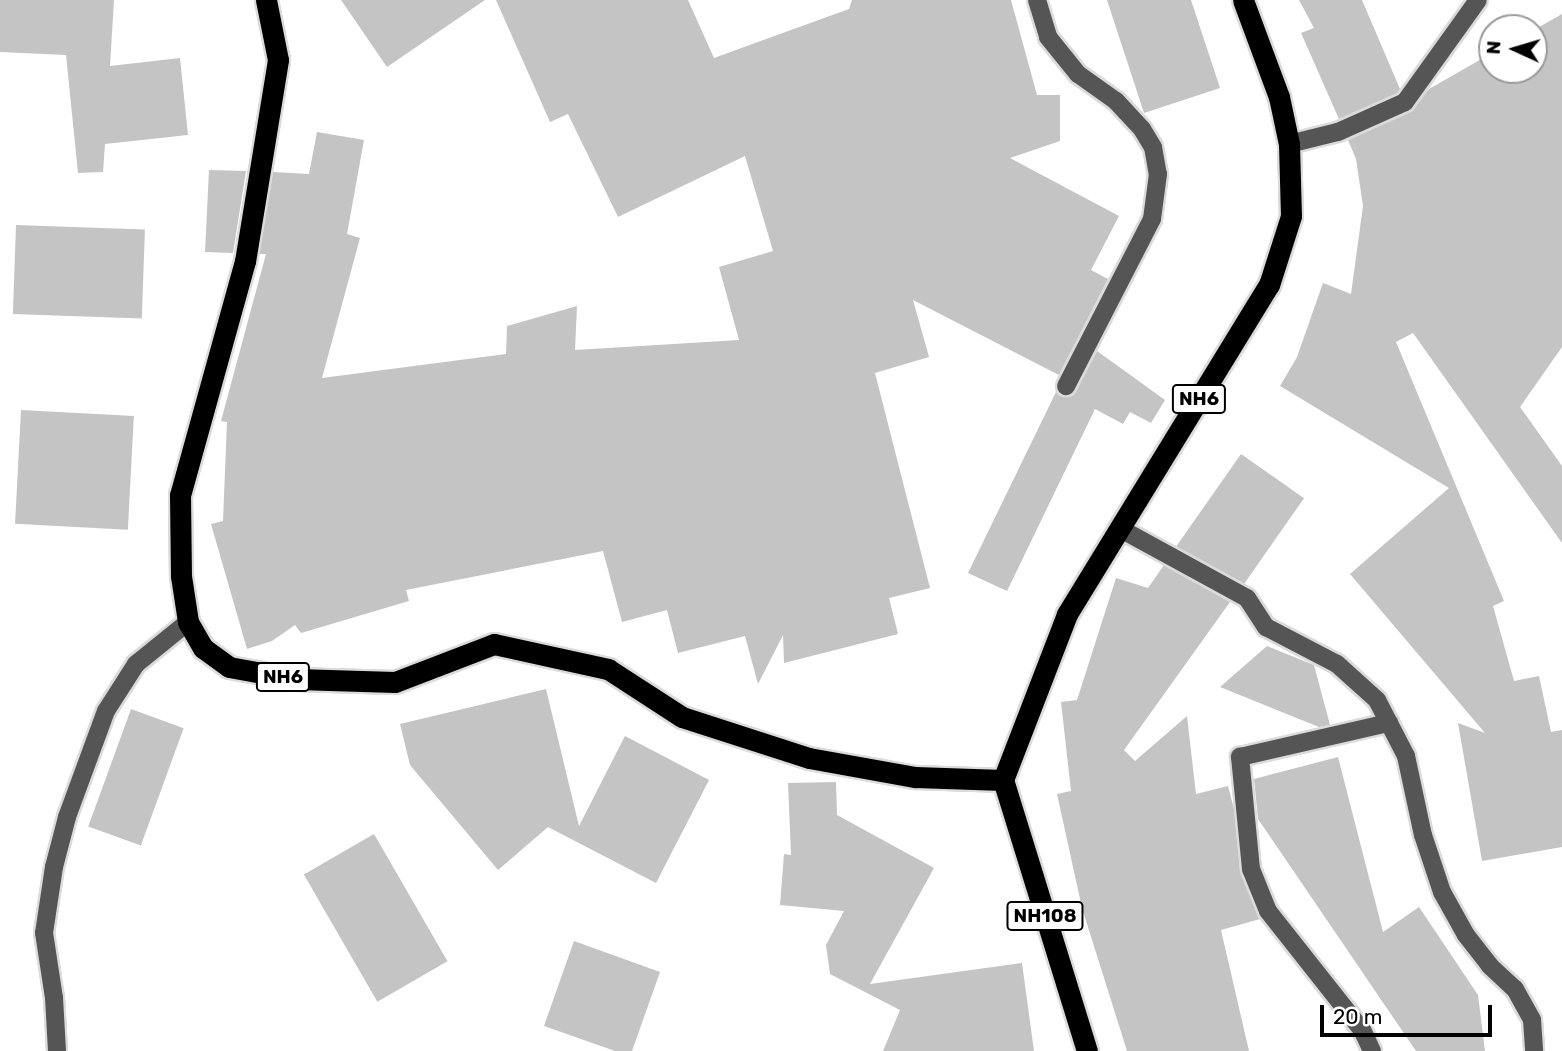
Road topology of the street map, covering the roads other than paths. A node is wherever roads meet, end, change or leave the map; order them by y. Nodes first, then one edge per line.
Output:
1 (265, 0) edge
2 (1037, 0) edge
3 (1243, 0) edge
4 (1478, 0) edge
5 (1289, 144) junction
6 (1066, 386) dead end
7 (1119, 528) junction
8 (188, 622) junction
9 (1389, 723) junction
10 (1003, 780) junction
11 (57, 1051) edge
12 (1087, 1051) edge
13 (1372, 1051) edge
14 (1534, 1051) edge

1 - 8 highway, NH6
2 - 6 street
3 - 5 highway, NH6
4 - 5 street
5 - 7 highway, NH6
7 - 9 street
7 - 10 highway, NH6
8 - 10 highway, NH6
8 - 11 street
9 - 13 street
9 - 14 street
10 - 12 highway, NH108

